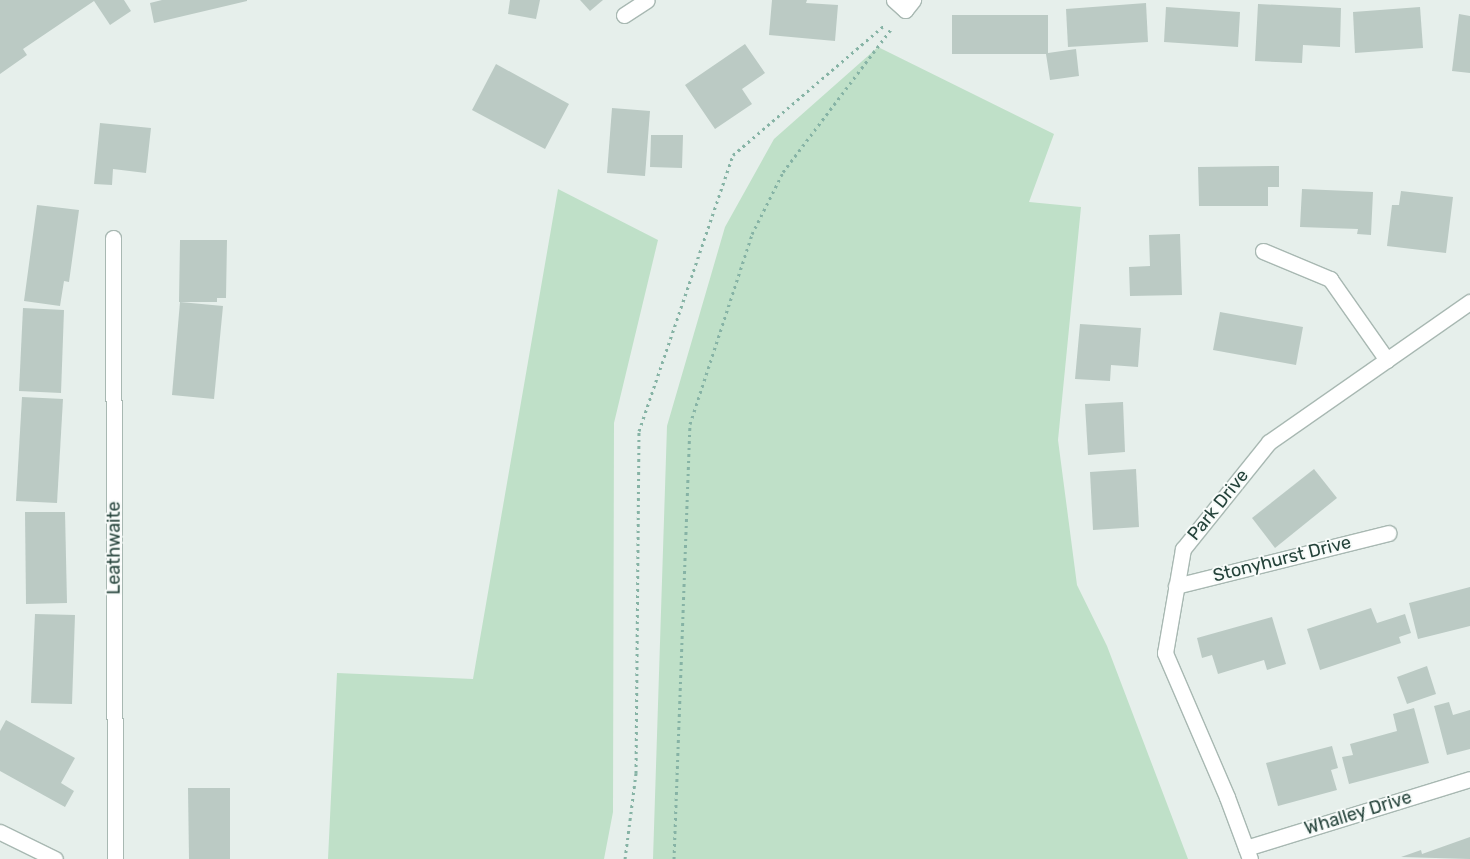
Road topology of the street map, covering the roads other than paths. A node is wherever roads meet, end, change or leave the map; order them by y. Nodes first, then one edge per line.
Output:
1 (647, 0) edge
2 (624, 15) dead end
3 (113, 238) dead end
4 (1263, 251) dead end
5 (1470, 302) edge
6 (1387, 360) junction
7 (1388, 532) dead end
8 (1176, 586) junction
9 (1470, 779) edge
10 (0, 832) edge
11 (1248, 853) edge
12 (55, 859) edge
13 (115, 859) edge

1 - 2 street
3 - 13 street, Leathwaite
4 - 6 street
5 - 6 street, Park Drive
6 - 8 street, Park Drive
7 - 8 street, Stonyhurst Drive
8 - 11 street, Park Drive
9 - 11 street, Whalley Drive
10 - 12 street

